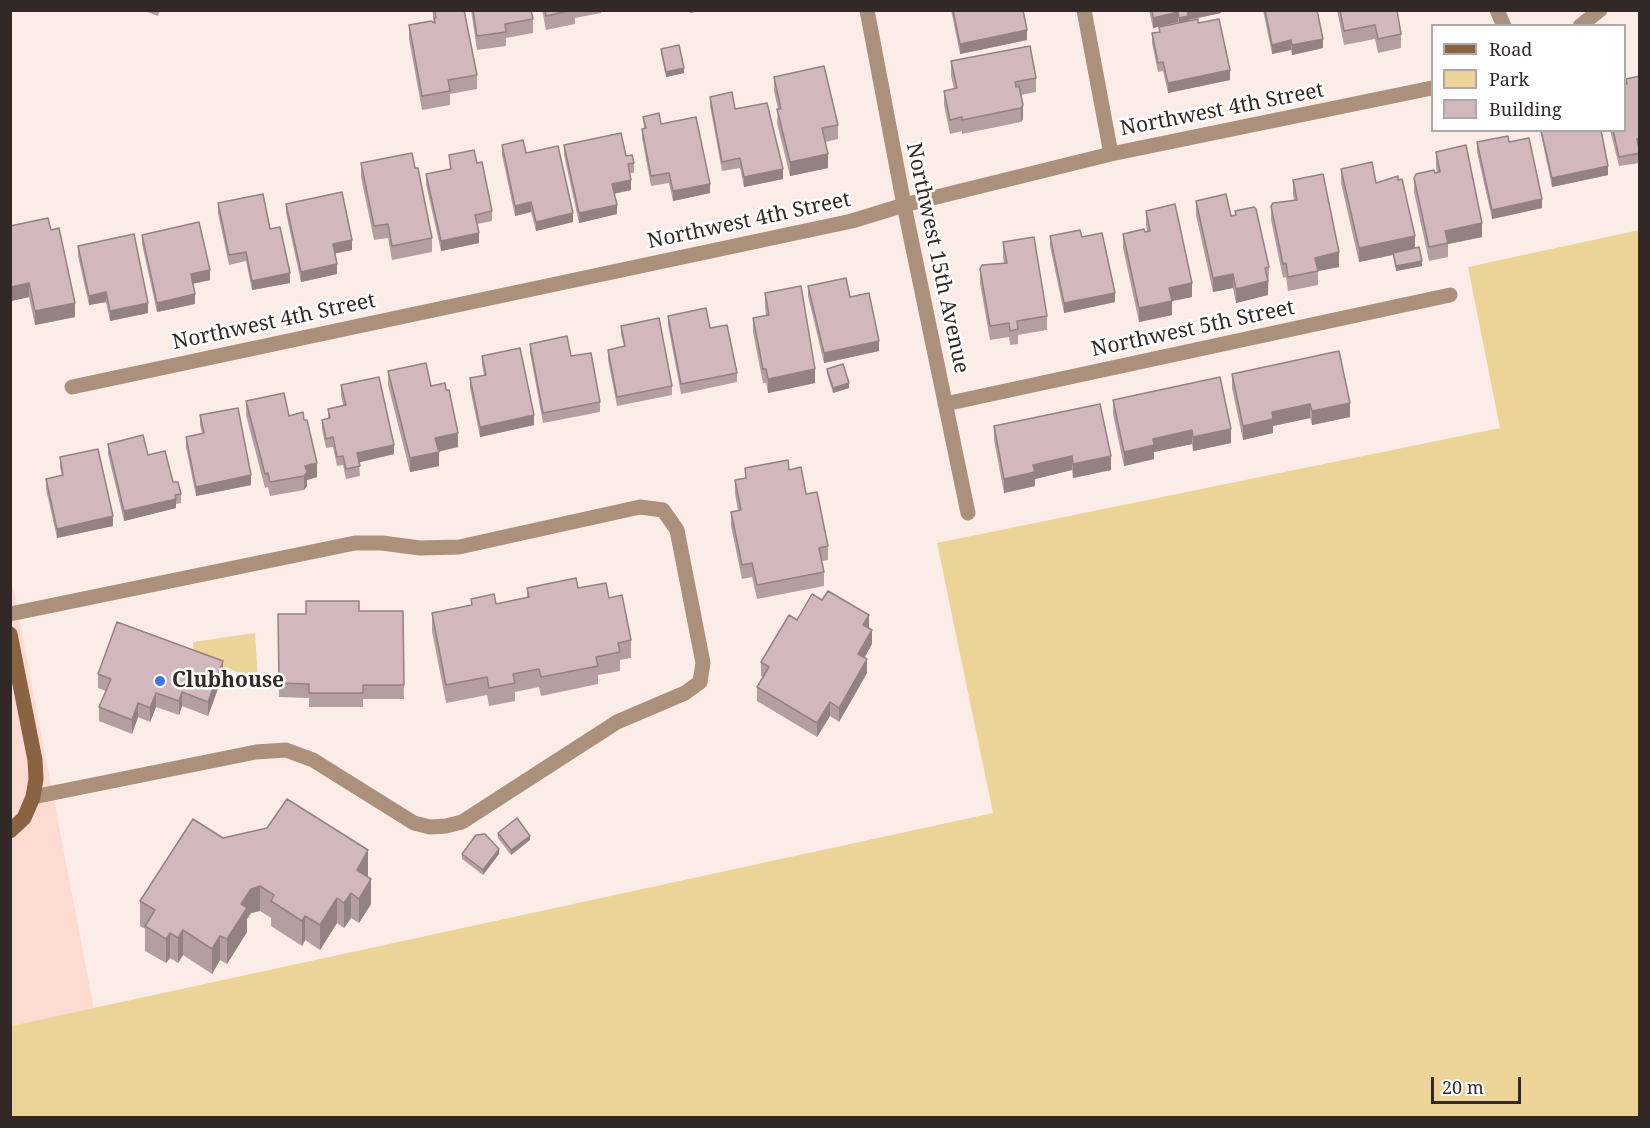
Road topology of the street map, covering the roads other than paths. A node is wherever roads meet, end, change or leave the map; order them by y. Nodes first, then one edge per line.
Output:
1 (867, 10) edge
2 (1084, 10) edge
3 (1497, 10) edge
4 (1600, 10) edge
5 (1503, 24) edge
6 (1582, 24) edge
7 (1431, 88) edge
8 (1111, 154) junction
9 (904, 205) junction
10 (1450, 295) dead end
11 (72, 387) dead end
12 (945, 404) junction
13 (968, 513) dead end
14 (10, 614) edge
15 (10, 634) edge
16 (33, 797) junction
17 (10, 831) edge

1 - 9 street, Northwest 15th Avenue
2 - 8 street
3 - 5 street
4 - 6 street
7 - 8 street, Northwest 4th Street
8 - 9 street, Northwest 4th Street
9 - 11 street, Northwest 4th Street
9 - 12 street, Northwest 15th Avenue
10 - 12 street, Northwest 5th Street
12 - 13 street, Northwest 15th Avenue
14 - 16 street
15 - 16 street
16 - 17 street

